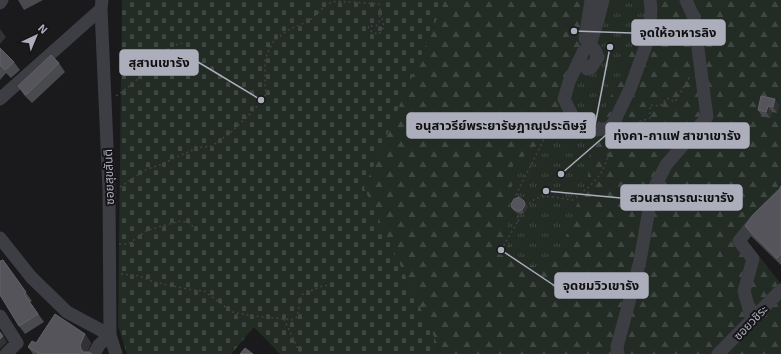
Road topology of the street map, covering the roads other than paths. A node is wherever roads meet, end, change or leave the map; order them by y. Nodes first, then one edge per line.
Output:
1 (2, 0) edge
2 (592, 0) edge
3 (603, 0) edge
4 (650, 0) edge
5 (686, 0) edge
6 (0, 2) edge
7 (101, 4) edge
8 (584, 49) junction
9 (0, 99) edge
10 (781, 195) edge
11 (0, 238) edge
12 (781, 290) edge
13 (0, 316) edge
14 (752, 320) junction
15 (110, 335) junction
16 (6, 354) edge
17 (94, 354) edge
18 (116, 354) edge
19 (618, 354) edge
20 (718, 354) edge

1 - 6 street
2 - 8 street
3 - 8 street
4 - 8 street
5 - 19 street
7 - 9 street
7 - 15 street, ซอยสุขสันติ
10 - 14 street
11 - 15 street
12 - 14 street, ซอยวชิระ
13 - 16 street
14 - 20 street, ซอยวชิระ
15 - 17 street
15 - 18 street, ซอยสุขสันติ

